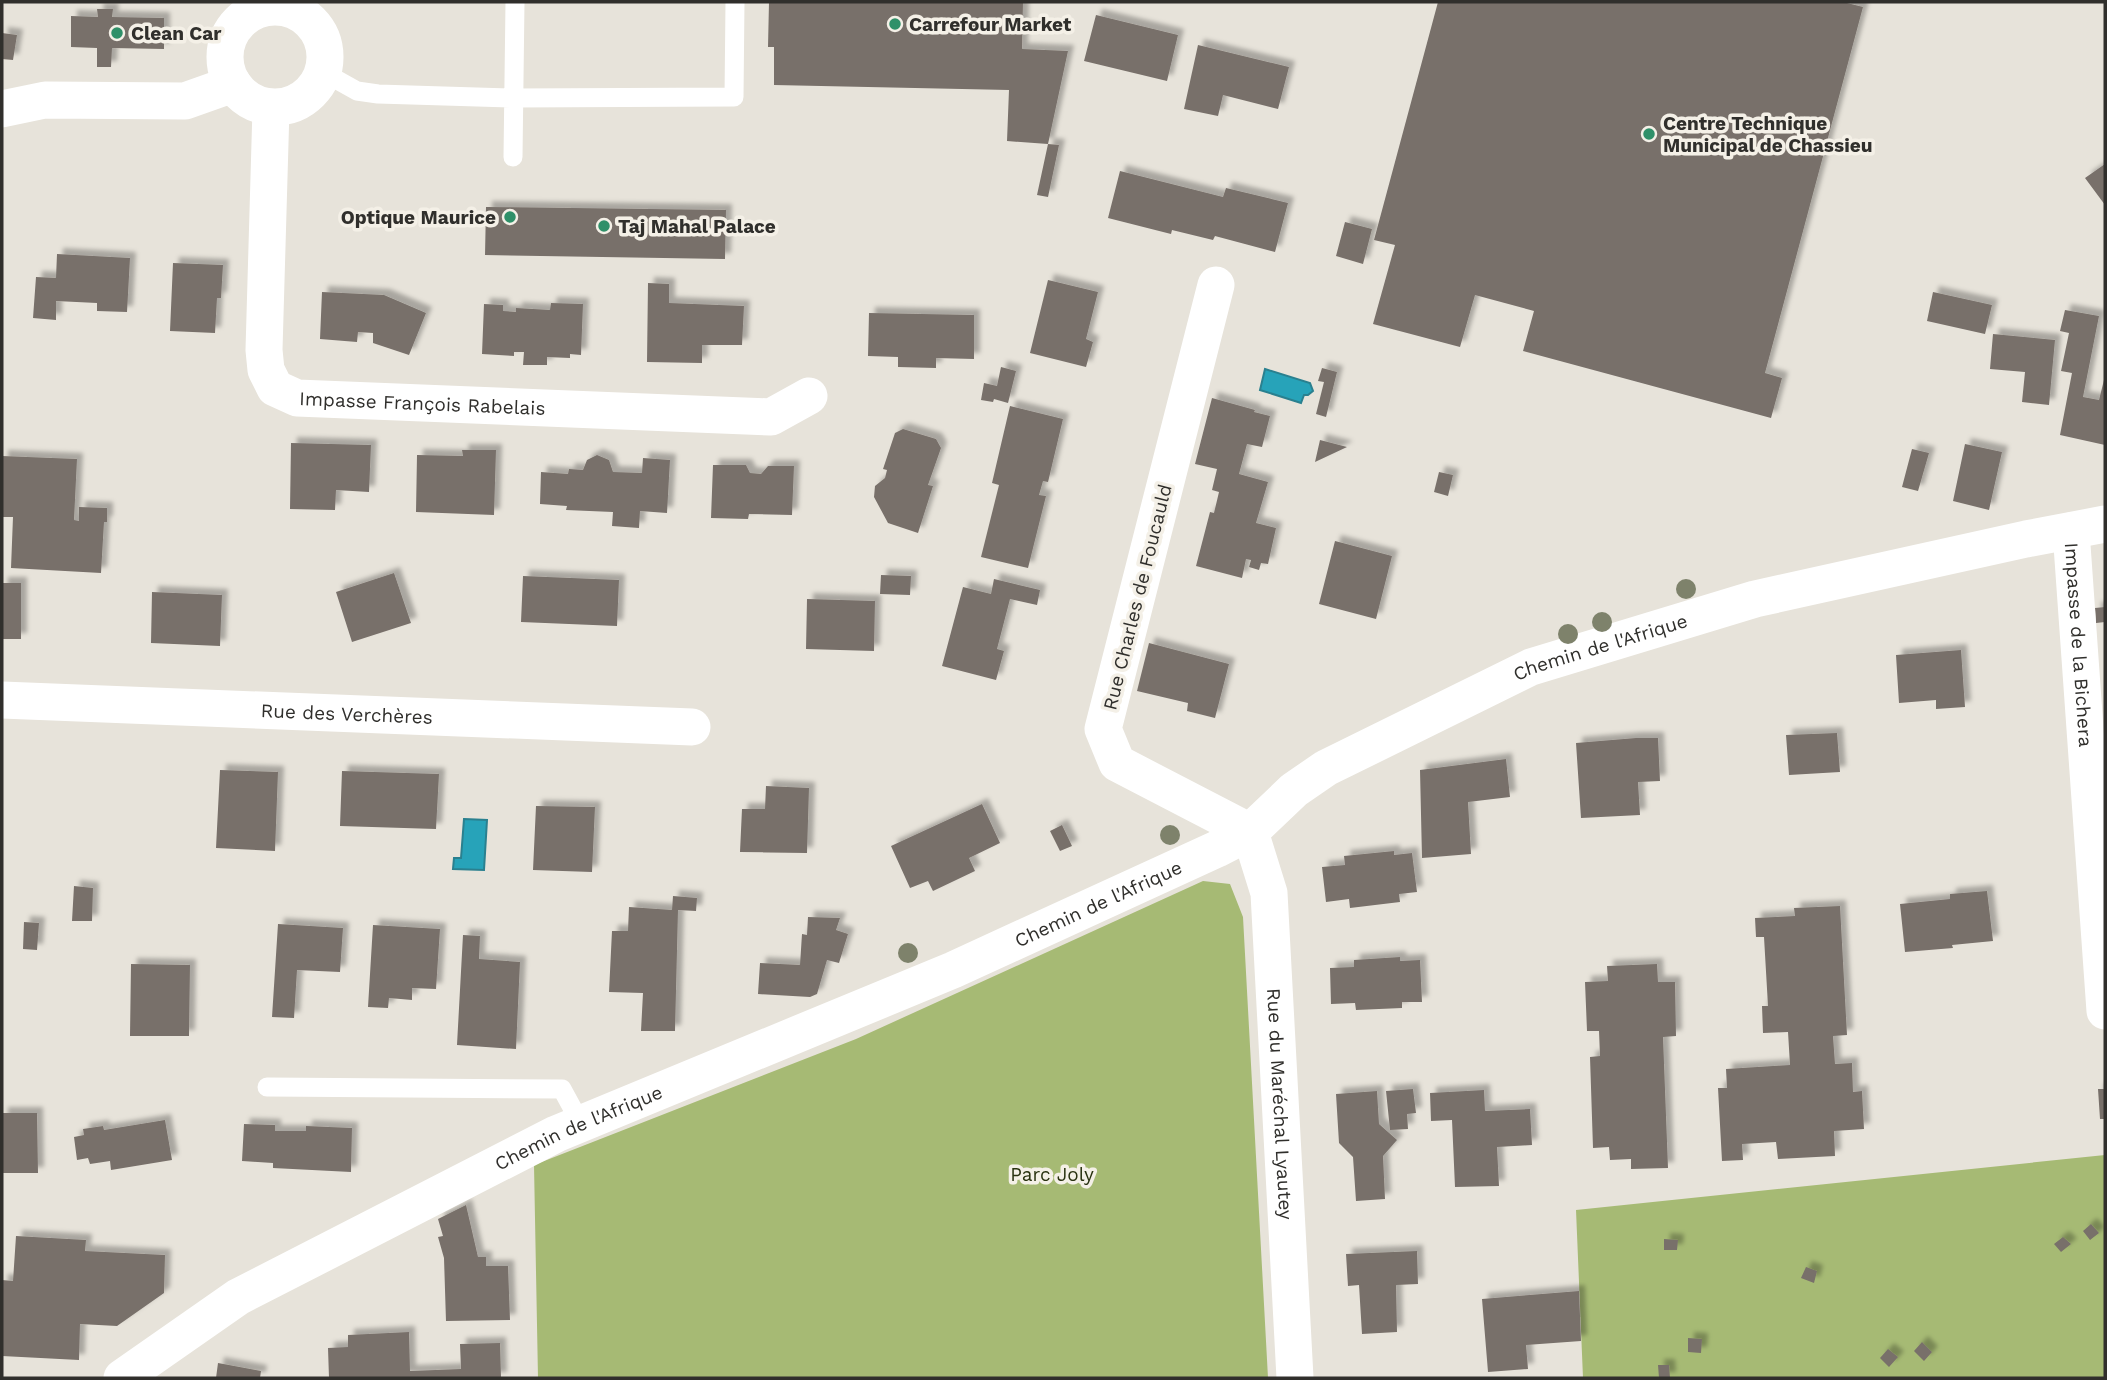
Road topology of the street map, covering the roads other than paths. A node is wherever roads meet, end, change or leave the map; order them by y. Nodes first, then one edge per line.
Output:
1 (514, 2) edge
2 (735, 2) edge
3 (259, 6) edge
4 (323, 72) junction
5 (233, 84) junction
6 (514, 98) junction
7 (271, 108) junction
8 (2, 109) edge
9 (513, 157) dead end
10 (1216, 285) dead end
11 (809, 396) dead end
12 (2088, 527) edge
13 (2, 700) edge
14 (692, 727) dead end
15 (1250, 832) junction
16 (2105, 1011) edge
17 (267, 1087) dead end
18 (581, 1124) junction
19 (122, 1378) edge
20 (1295, 1378) edge

1 - 6 lane
2 - 6 lane
3 - 4 street
3 - 5 street
4 - 6 lane
4 - 7 street
5 - 7 street
5 - 8 street
6 - 9 lane
7 - 11 street, Impasse François Rabelais
10 - 15 street, Rue Charles de Foucauld
12 - 15 street, Chemin de l'Afrique
12 - 16 street, Impasse de la Bichera
13 - 14 street, Rue des Verchères
15 - 18 street, Chemin de l'Afrique
15 - 20 street, Rue du Maréchal Lyautey
17 - 18 lane
18 - 19 street, Chemin de l'Afrique

